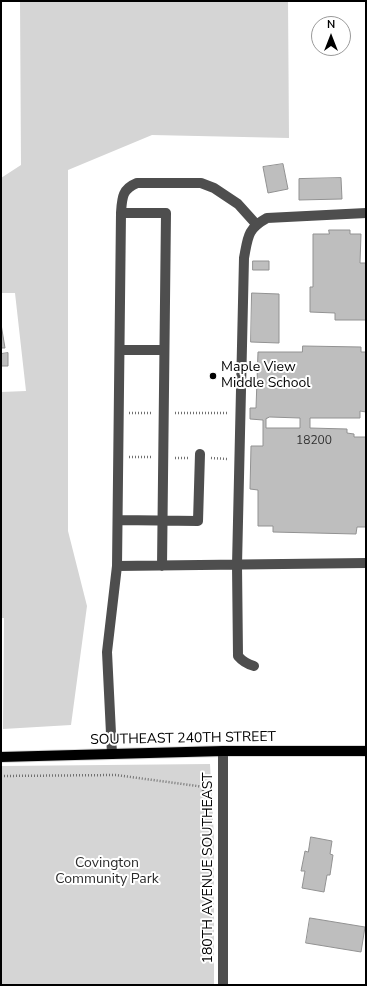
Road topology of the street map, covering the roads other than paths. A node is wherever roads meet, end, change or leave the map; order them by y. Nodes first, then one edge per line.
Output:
1 (121, 213) junction
2 (366, 213) edge
3 (256, 224) junction
4 (120, 350) junction
5 (164, 350) junction
6 (200, 456) road end
7 (118, 520) junction
8 (162, 521) junction
9 (366, 563) edge
10 (237, 565) junction
11 (117, 566) junction
12 (162, 566) junction
13 (254, 666) dead end
14 (224, 751) junction
15 (366, 751) edge
16 (112, 754) junction
17 (1, 756) edge
18 (223, 985) edge

1 - 3 street
1 - 4 street
1 - 5 street
2 - 3 street
3 - 10 street
4 - 5 street
4 - 7 street
5 - 8 street
6 - 8 street
7 - 8 street
7 - 11 street
8 - 12 street
9 - 10 street
10 - 12 street
10 - 13 street
11 - 12 street
11 - 16 street
14 - 15 main road, SOUTHEAST 240TH STREET
14 - 16 main road, SOUTHEAST 240TH STREET
14 - 18 street, 180TH AVENUE SOUTHEAST
16 - 17 main road, SOUTHEAST 240TH STREET

